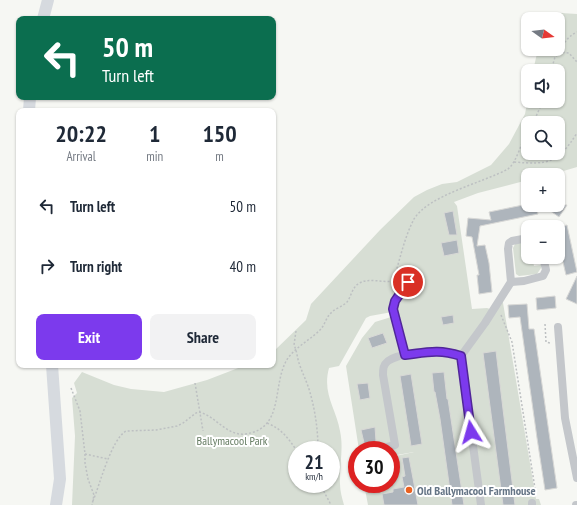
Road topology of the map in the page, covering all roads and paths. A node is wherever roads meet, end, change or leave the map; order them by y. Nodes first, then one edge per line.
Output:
1 (48, 0) edge
2 (44, 16) edge
3 (577, 32) edge
4 (565, 42) edge
5 (565, 52) edge
6 (577, 62) edge
7 (577, 133) edge
8 (521, 144) edge
9 (514, 162) junction
10 (521, 239) edge
11 (545, 264) edge
12 (393, 281) junction
13 (408, 282) dead end
14 (511, 282) junction
15 (399, 295) junction
16 (499, 313) dead end
17 (558, 327) dead end
18 (296, 331) dead end
19 (296, 349) junction
20 (405, 355) junction
21 (461, 356) junction
22 (52, 368) edge
23 (195, 383) dead end
24 (71, 388) dead end
25 (199, 412) junction
26 (267, 423) junction
27 (202, 431) dead end
28 (290, 441) edge
29 (317, 441) edge
30 (394, 441) edge
31 (85, 454) junction
32 (108, 459) junction
33 (577, 478) edge
34 (325, 493) edge
35 (93, 501) junction
36 (532, 504) edge
37 (56, 505) edge
38 (92, 505) edge
39 (331, 505) edge
40 (481, 505) edge

1 - 2 main road
3 - 4 path
5 - 6 path
7 - 9 path
8 - 9 path
9 - 12 path
10 - 14 street
11 - 14 street
12 - 15 path
12 - 19 path
13 - 15 street
14 - 21 street
15 - 20 street
16 - 36 path
17 - 33 street
18 - 19 path
19 - 26 path
19 - 29 path
20 - 21 street
20 - 30 street
21 - 40 street
22 - 37 main road
23 - 25 path
24 - 31 path
25 - 26 path
25 - 27 path
25 - 32 path
26 - 28 path
31 - 32 path
31 - 35 path
32 - 35 path
34 - 39 path
35 - 38 path

